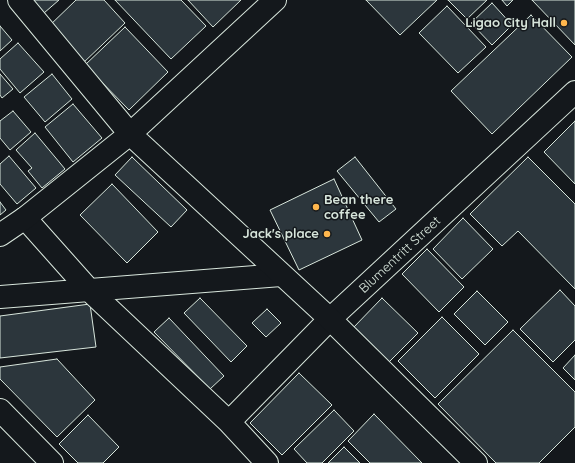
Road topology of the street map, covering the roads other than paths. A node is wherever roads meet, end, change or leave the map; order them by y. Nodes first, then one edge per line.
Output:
1 (19, 0) edge
2 (275, 0) edge
3 (575, 92) edge
4 (130, 134) junction
5 (25, 218) junction
6 (0, 235) edge
7 (281, 275) junction
8 (90, 290) junction
9 (0, 297) edge
10 (330, 319) junction
11 (0, 410) edge
12 (229, 422) junction
13 (52, 463) edge
14 (267, 463) edge
15 (476, 463) edge

1 - 4 street
2 - 4 street
3 - 10 street, Blumentritt Street
4 - 5 street
4 - 7 street
5 - 6 street
5 - 8 street
7 - 8 street
7 - 10 street
8 - 9 street
8 - 12 street
10 - 12 street, Blumentritt Street
10 - 15 street
11 - 13 street
12 - 14 street

